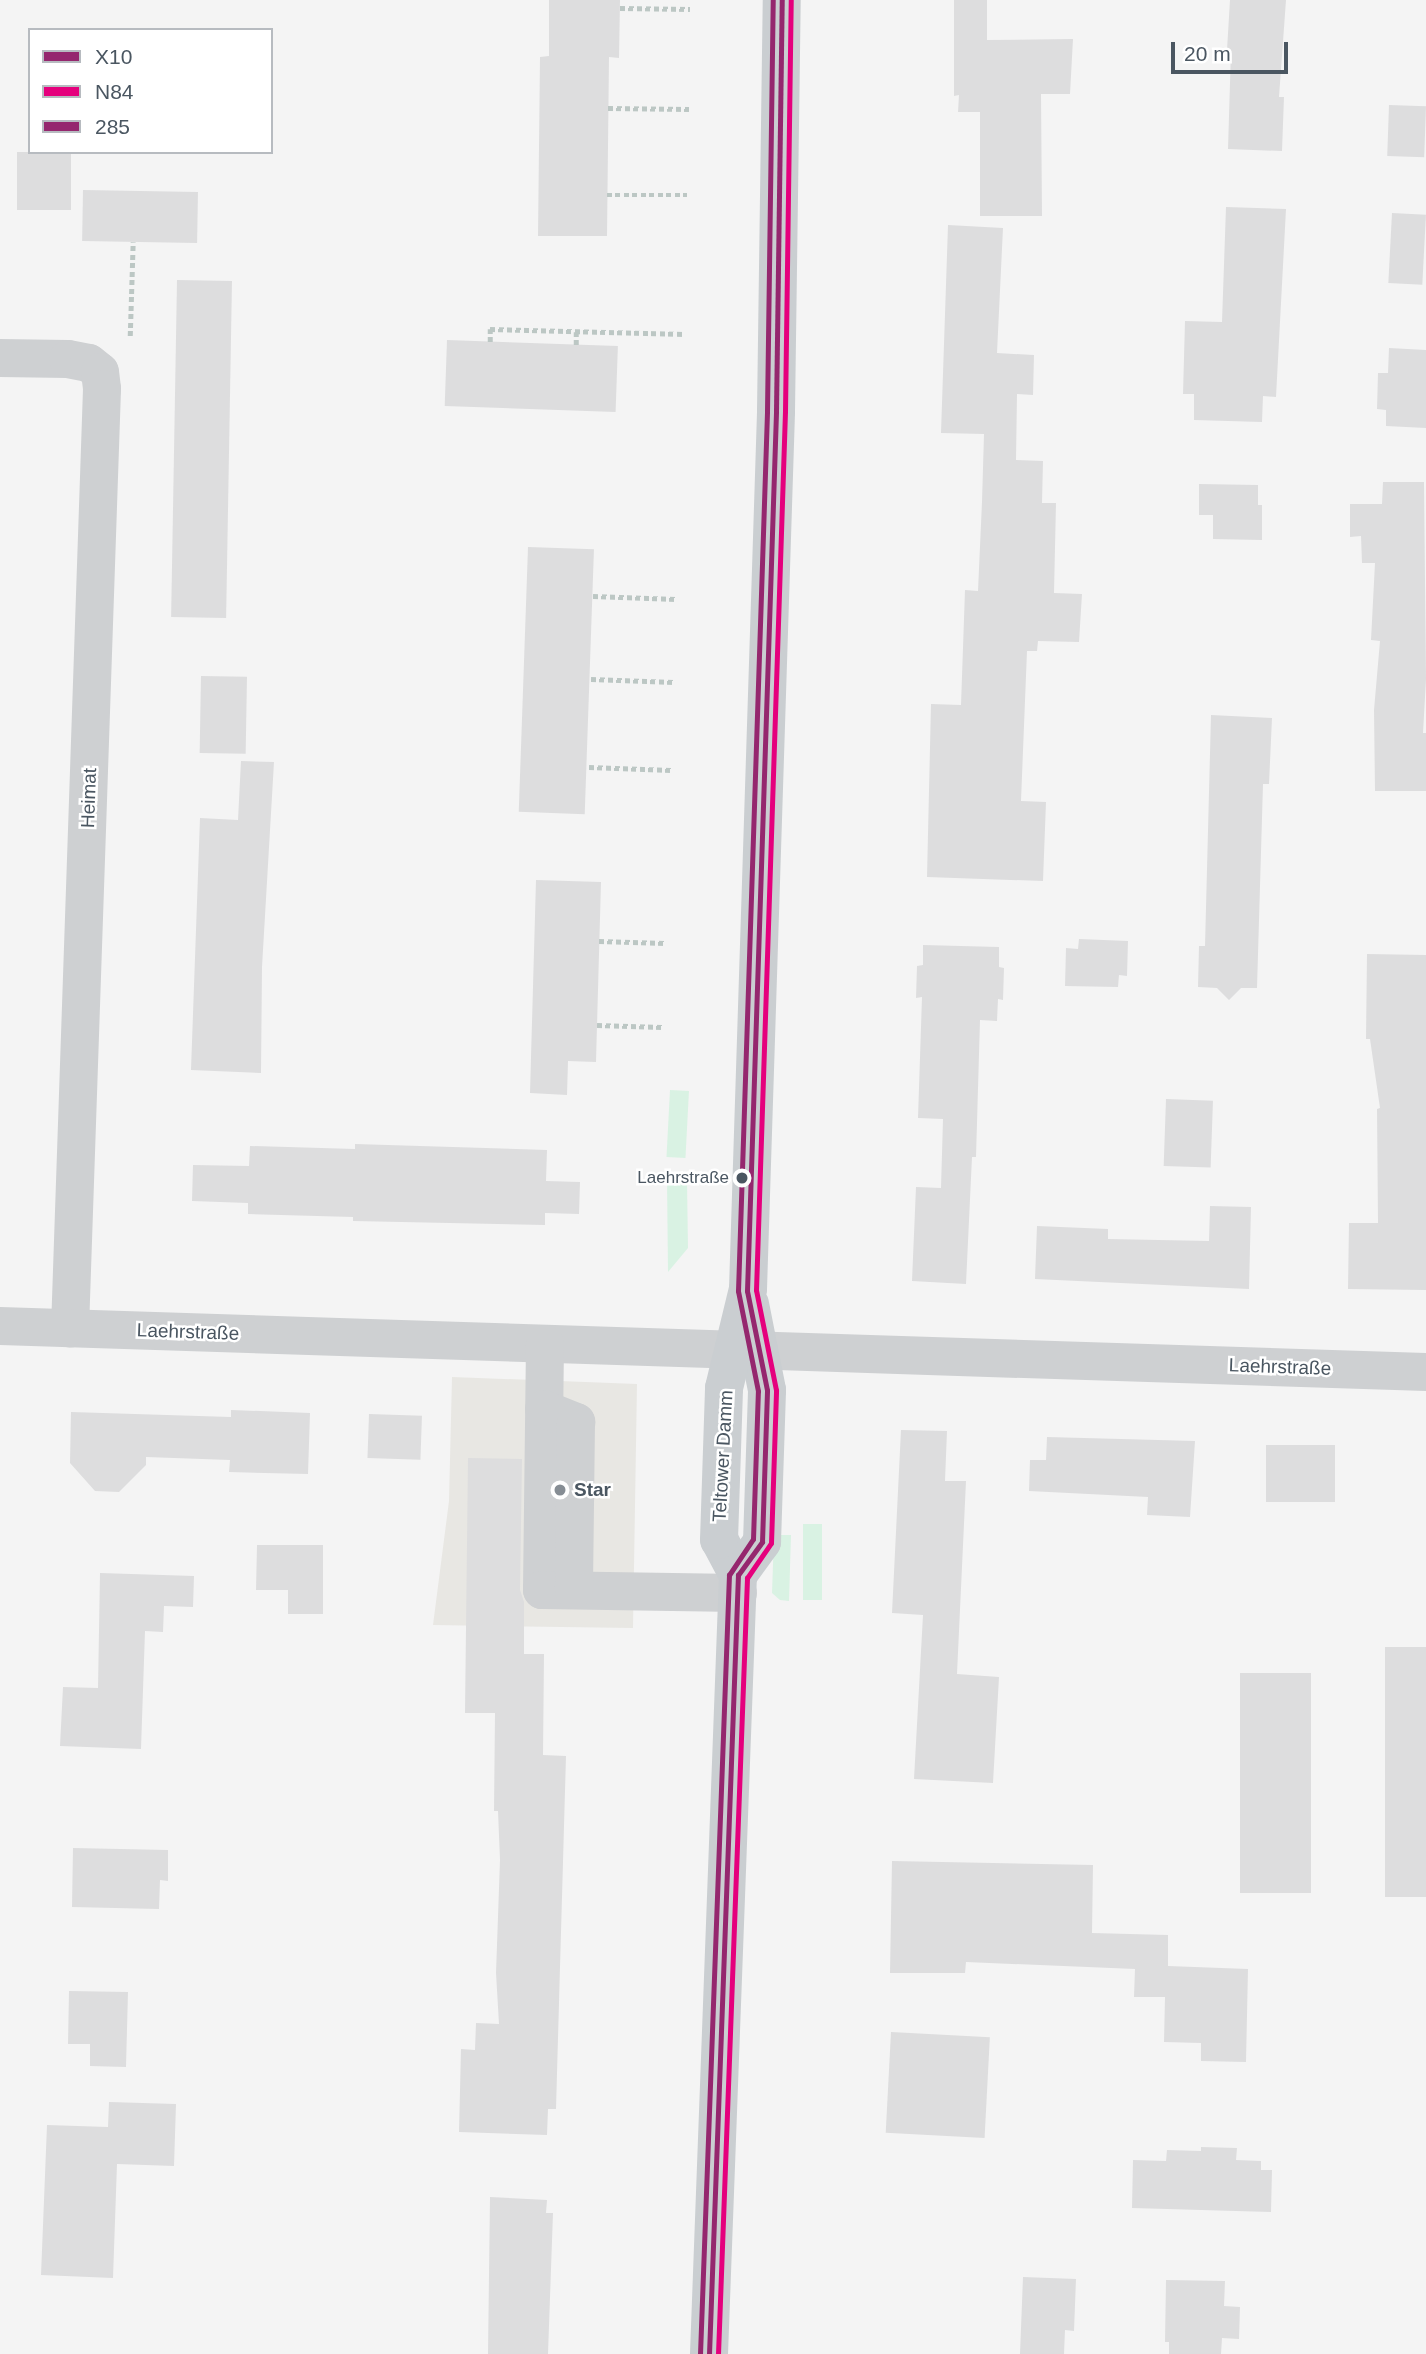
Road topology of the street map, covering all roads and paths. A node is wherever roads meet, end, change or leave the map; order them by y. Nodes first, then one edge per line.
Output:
1 (782, 0) edge
2 (620, 8) dead end
3 (690, 9) dead end
4 (608, 108) dead end
5 (689, 109) dead end
6 (607, 195) dead end
7 (687, 195) dead end
8 (133, 242) dead end
9 (576, 331) junction
10 (685, 334) dead end
11 (130, 336) dead end
12 (490, 342) dead end
13 (576, 345) dead end
14 (0, 358) edge
15 (593, 596) dead end
16 (676, 599) dead end
17 (591, 679) dead end
18 (674, 682) dead end
19 (589, 767) dead end
20 (670, 770) dead end
21 (600, 941) dead end
22 (665, 943) dead end
23 (597, 1025) dead end
24 (662, 1027) dead end
25 (0, 1326) edge
26 (70, 1328) junction
27 (545, 1344) junction
28 (746, 1350) junction
29 (1426, 1372) edge
30 (738, 1584) junction
31 (709, 2354) edge

1 - 28 main road
2 - 3 path
4 - 5 path
6 - 7 path
8 - 11 path
9 - 10 path
9 - 12 path
9 - 13 path
14 - 26 street, Heimat
15 - 16 path
17 - 18 path
19 - 20 path
21 - 22 path
23 - 24 path
25 - 26 street, Laehrstraße
26 - 27 street, Laehrstraße
27 - 28 street, Laehrstraße
27 - 30 street
28 - 29 street, Laehrstraße
28 - 30 main road
30 - 31 main road

